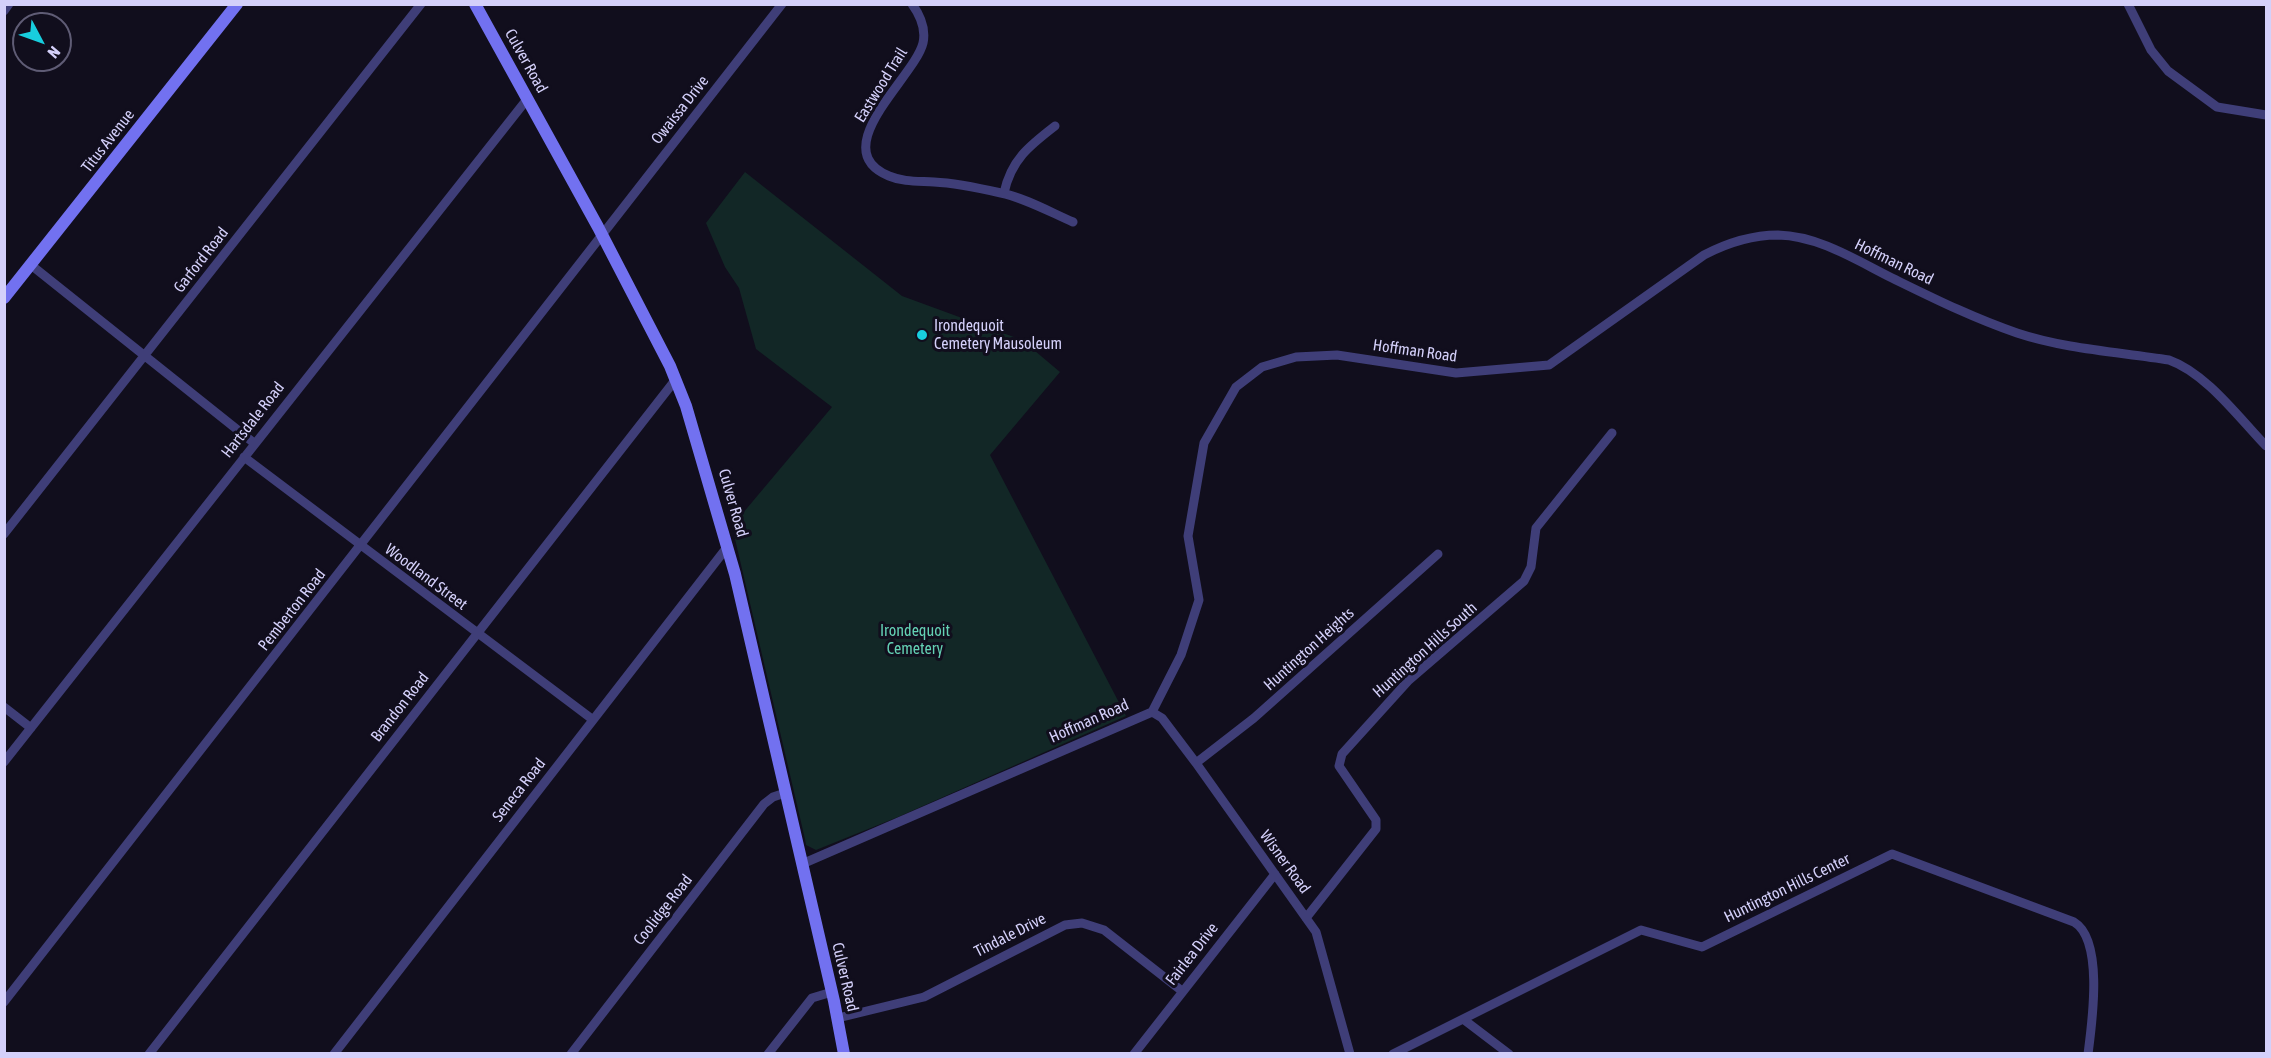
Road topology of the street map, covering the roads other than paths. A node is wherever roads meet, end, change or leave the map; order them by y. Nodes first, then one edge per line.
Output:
1 (9, 4) edge
2 (237, 4) edge
3 (421, 4) edge
4 (475, 4) edge
5 (782, 4) edge
6 (912, 4) edge
7 (2128, 4) edge
8 (4, 11) edge
9 (528, 98) junction
10 (2266, 115) edge
11 (1055, 126) dead end
12 (1004, 193) junction
13 (1073, 222) dead end
14 (602, 234) junction
15 (31, 265) junction
16 (4, 298) edge
17 (144, 356) junction
18 (676, 379) junction
19 (1612, 433) dead end
20 (254, 443) junction
21 (2266, 446) edge
22 (244, 457) junction
23 (4, 534) edge
24 (361, 546) junction
25 (728, 546) junction
26 (1438, 554) dead end
27 (477, 633) junction
28 (4, 706) edge
29 (1152, 712) junction
30 (592, 719) junction
31 (32, 728) junction
32 (4, 762) edge
33 (1196, 763) junction
34 (785, 792) junction
35 (802, 864) junction
36 (1275, 874) junction
37 (1306, 918) junction
38 (1182, 991) junction
39 (832, 992) junction
40 (4, 1002) edge
41 (838, 1018) junction
42 (1463, 1019) junction
43 (149, 1053) edge
44 (334, 1053) edge
45 (570, 1053) edge
46 (768, 1053) edge
47 (844, 1053) edge
48 (1134, 1053) edge
49 (1350, 1053) edge
50 (1393, 1053) edge
51 (1509, 1053) edge
52 (2088, 1053) edge

1 - 8 street
2 - 15 main road, Titus Avenue
3 - 17 street, Garford Road
4 - 9 main road, Culver Road
5 - 14 street, Owaissa Drive
6 - 12 street, Eastwood Trail
7 - 10 street
9 - 14 main road, Culver Road
9 - 20 street, Hartsdale Road
11 - 12 street
12 - 13 street, Eastwood Trail
14 - 18 main road, Culver Road
14 - 24 street, Pemberton Road
15 - 16 main road, Titus Avenue
15 - 17 street
17 - 20 street
17 - 23 street, Garford Road
18 - 25 main road, Culver Road
18 - 27 street, Brandon Road
19 - 37 street, Huntington Hills South
20 - 22 street, Hartsdale Road
21 - 29 street, Hoffman Road
22 - 24 street, Woodland Street
22 - 31 street, Hartsdale Road
24 - 27 street, Woodland Street
24 - 40 street, Pemberton Road
25 - 30 street, Seneca Road
25 - 34 main road, Culver Road
26 - 33 street, Huntington Heights
27 - 30 street, Woodland Street
27 - 43 street, Brandon Road
28 - 31 street
29 - 33 street, Wisner Road
29 - 35 street, Hoffman Road
30 - 44 street, Seneca Road
31 - 32 street, Hartsdale Road
33 - 36 street, Wisner Road
34 - 35 main road, Culver Road
34 - 45 street, Coolidge Road
35 - 39 main road, Culver Road
36 - 37 street, Wisner Road
36 - 38 street, Fairlea Drive
37 - 49 street, Wisner Road
38 - 41 street, Tindale Drive
38 - 48 street, Fairlea Drive
39 - 41 main road, Culver Road
39 - 46 street
41 - 47 main road, Culver Road
42 - 50 street, Huntington Hills Center
42 - 51 street
42 - 52 street, Huntington Hills Center

